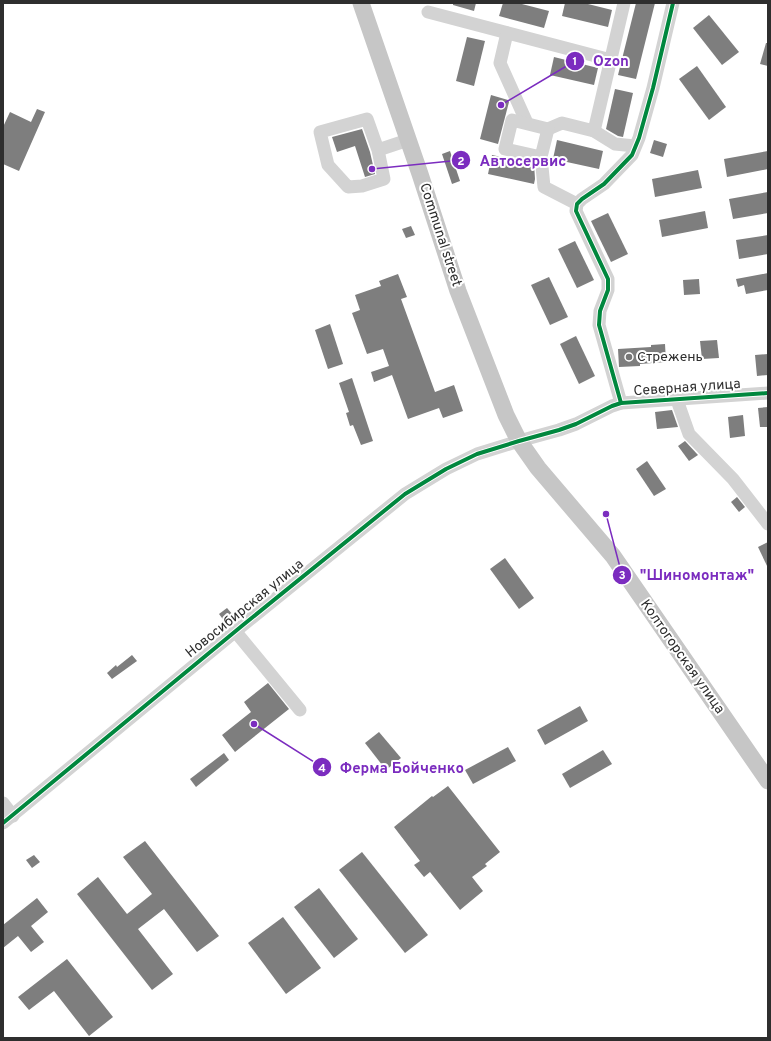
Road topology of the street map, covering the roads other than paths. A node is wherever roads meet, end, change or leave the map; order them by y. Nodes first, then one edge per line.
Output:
1 (361, 3) edge
2 (624, 3) edge
3 (673, 3) edge
4 (428, 12) dead end
5 (507, 33) junction
6 (611, 60) junction
7 (527, 123) junction
8 (548, 129) junction
9 (594, 131) junction
10 (408, 140) junction
11 (615, 144) junction
12 (636, 146) junction
13 (378, 150) junction
14 (540, 157) junction
15 (618, 169) junction
16 (577, 204) junction
17 (768, 393) edge
18 (677, 400) junction
19 (621, 404) junction
20 (519, 441) junction
21 (768, 524) edge
22 (235, 632) junction
23 (300, 710) dead end
24 (768, 781) edge
25 (3, 803) edge
26 (8, 820) edge

1 - 10 main road, Communal street
2 - 6 street
3 - 12 street
4 - 5 street
5 - 6 street
5 - 7 street
6 - 9 street
7 - 8 street
7 - 14 street
8 - 9 street
8 - 14 street
9 - 11 street
10 - 13 street
10 - 20 main road, Communal street
11 - 12 street
11 - 15 street
12 - 15 street
13 - 13 street
14 - 16 street
15 - 16 street
16 - 19 street
17 - 18 street, Северная улица
18 - 19 street, Северная улица
18 - 21 street
19 - 20 street, Северная улица
20 - 22 street, Новосибирская улица
20 - 24 main road, Колтогорская улица
22 - 23 street
22 - 26 street, Новосибирская улица
25 - 26 street

